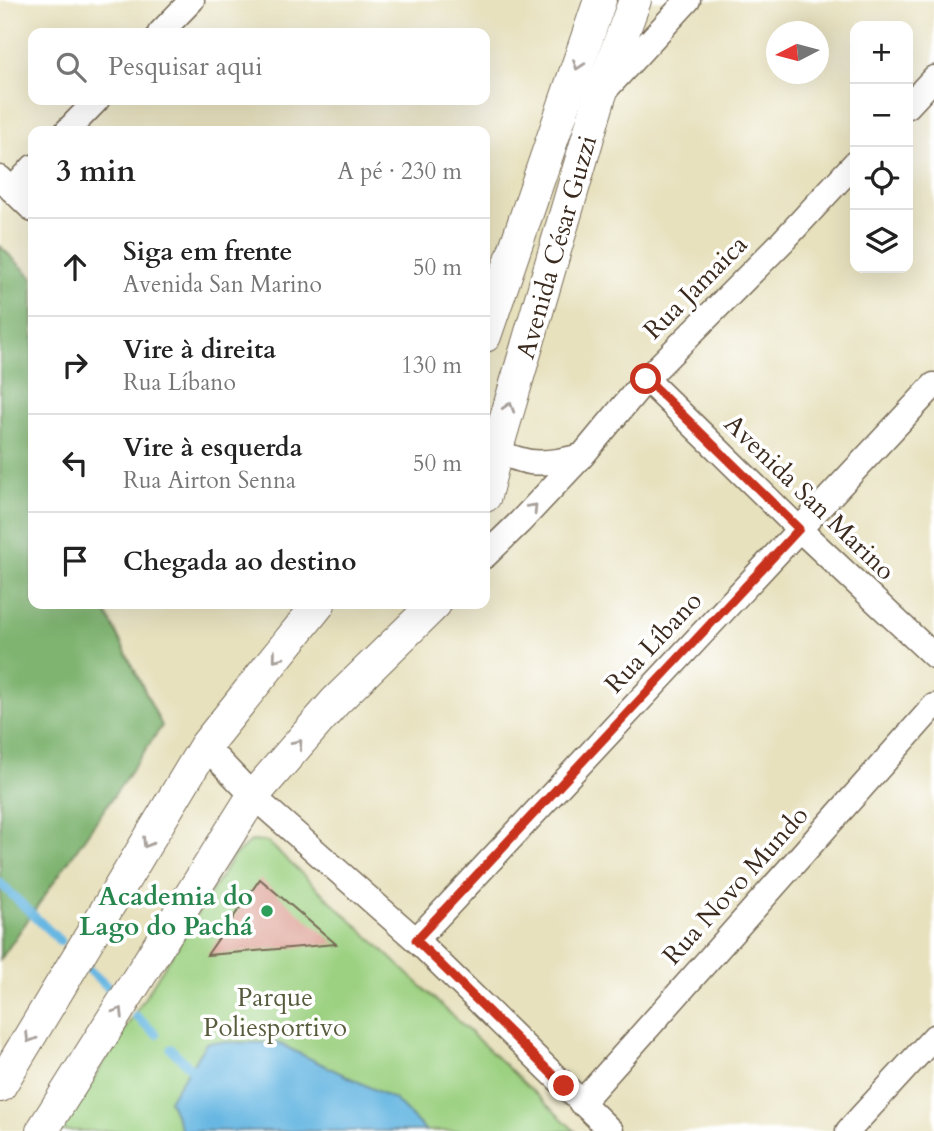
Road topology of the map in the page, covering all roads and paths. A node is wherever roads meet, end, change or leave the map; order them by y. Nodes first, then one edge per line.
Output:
1 (192, 0) edge
2 (600, 0) edge
3 (635, 0) edge
4 (688, 0) edge
5 (165, 28) edge
6 (934, 78) edge
7 (600, 96) junction
8 (913, 101) edge
9 (92, 105) edge
10 (72, 126) edge
11 (850, 168) edge
12 (28, 170) edge
13 (6, 184) edge
14 (28, 205) edge
15 (490, 321) edge
16 (646, 379) junction
17 (934, 385) edge
18 (490, 452) edge
19 (582, 456) junction
20 (799, 529) junction
21 (490, 551) edge
22 (315, 609) edge
23 (430, 609) edge
24 (934, 656) edge
25 (934, 706) edge
26 (205, 746) junction
27 (253, 796) junction
28 (416, 940) junction
29 (934, 1037) edge
30 (0, 1086) edge
31 (580, 1102) junction
32 (42, 1131) edge
33 (611, 1131) edge
34 (848, 1131) edge

1 - 5 street
2 -> 15 street, Avenida César Guzzi
3 - 7 street, Avenida César Guzzi
4 - 7 street
6 - 8 street
18 -> 7 street, Avenida César Guzzi
9 - 10 street
11 - 16 street, Rua Jamaica
12 - 13 street
13 - 14 street
16 - 19 street, Rua Jamaica
16 - 20 street, Avenida San Marino
17 - 20 street, Rua Líbano
18 - 19 street
21 -> 19 street, Rua Jamaica
20 - 24 street, Avenida San Marino
20 - 28 street, Rua Líbano
22 -> 26 street
27 -> 23 street
25 - 31 street, Rua Novo Mundo
26 - 27 street
26 -> 30 street
27 - 28 street
32 -> 27 street
28 - 31 street
29 - 34 street
31 - 33 street

